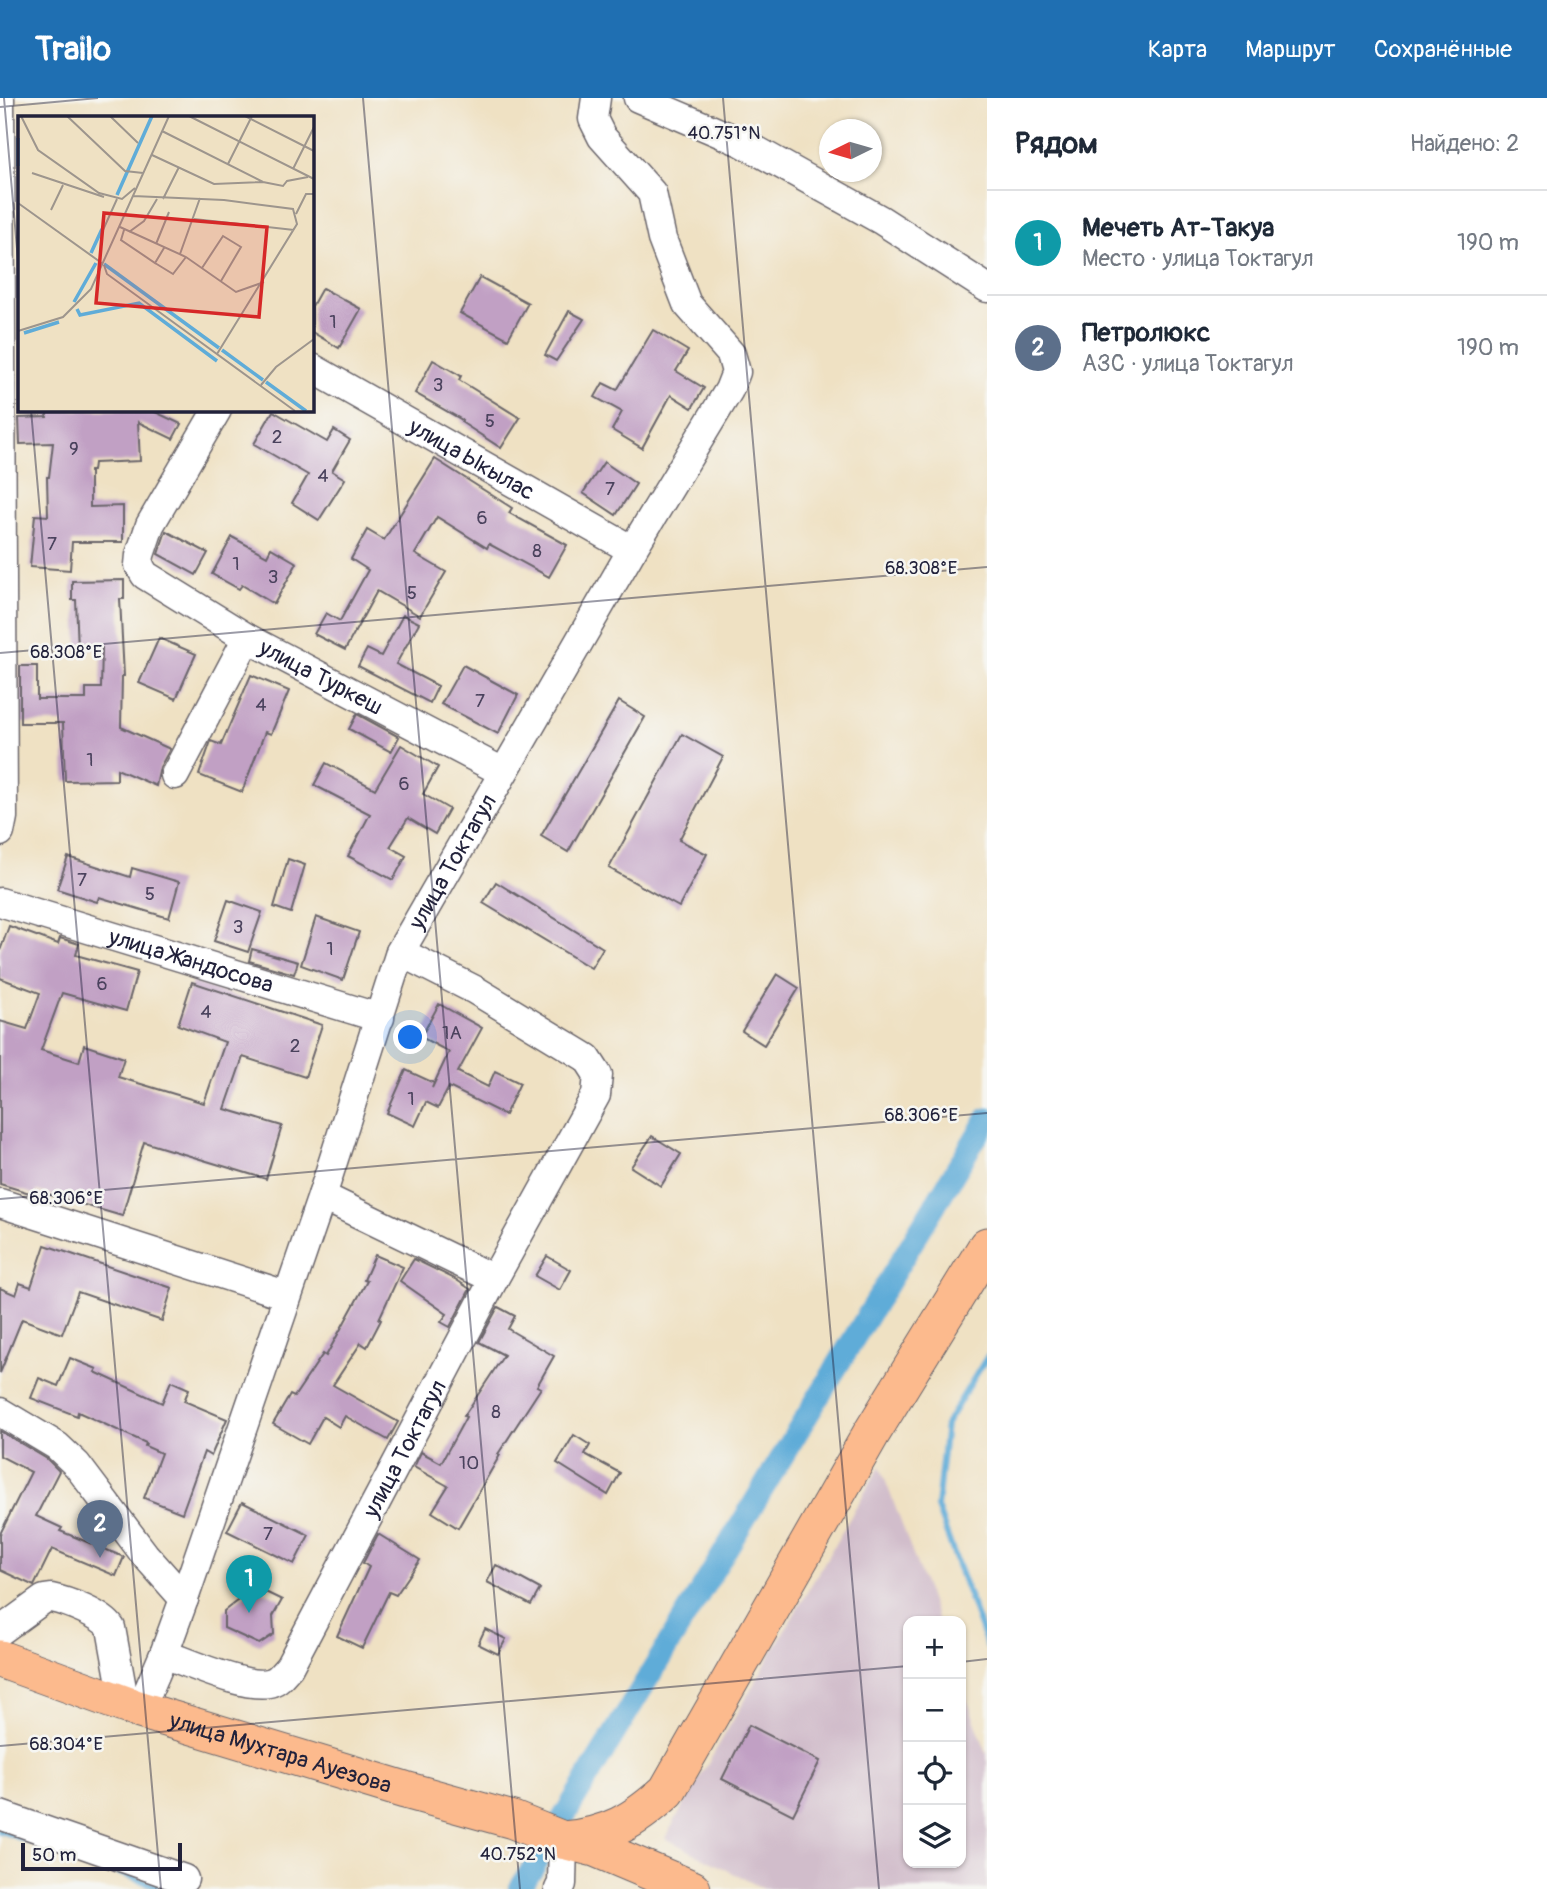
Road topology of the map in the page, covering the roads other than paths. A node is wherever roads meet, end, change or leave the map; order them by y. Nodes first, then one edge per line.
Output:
1 (0, 98) edge
2 (596, 98) edge
3 (638, 98) edge
4 (987, 288) edge
5 (313, 369) edge
6 (216, 411) edge
7 (632, 550) junction
8 (247, 638) junction
9 (503, 772) junction
10 (175, 775) dead end
11 (0, 832) edge
12 (0, 902) edge
13 (400, 952) junction
14 (380, 1018) junction
15 (322, 1196) junction
16 (0, 1203) edge
17 (987, 1246) edge
18 (494, 1279) junction
19 (286, 1295) junction
20 (0, 1412) edge
21 (184, 1599) junction
22 (0, 1631) edge
23 (164, 1654) junction
24 (0, 1659) edge
25 (132, 1707) junction
26 (0, 1815) edge
27 (563, 1840) junction
28 (184, 1880) dead end
29 (559, 1889) edge
30 (692, 1889) edge

1 - 11 street
2 - 7 street, улица Токтагул
3 - 4 street
5 - 7 street, улица Ыкылас
6 - 8 street, улица Туркеш
7 - 9 street, улица Токтагул
8 - 9 street, улица Туркеш
8 - 10 street
9 - 13 street, улица Токтагул
12 - 14 street, улица Жандосова
13 - 14 street, улица Токтагул
13 - 18 street, улица Токтагул
14 - 15 street, улица Токтагул
15 - 18 street
15 - 19 street, улица Токтагул
16 - 19 street
17 - 27 main road
18 - 23 street, улица Токтагул
19 - 21 street, улица Токтагул
20 - 21 street
21 - 23 street, улица Токтагул
22 - 25 street
23 - 25 street, улица Токтагул
24 - 25 main road, улица Мухтара Ауезова
25 - 27 main road, улица Мухтара Ауезова
26 - 28 street
27 - 29 street
27 - 30 main road, улица Мухтара Ауезова

